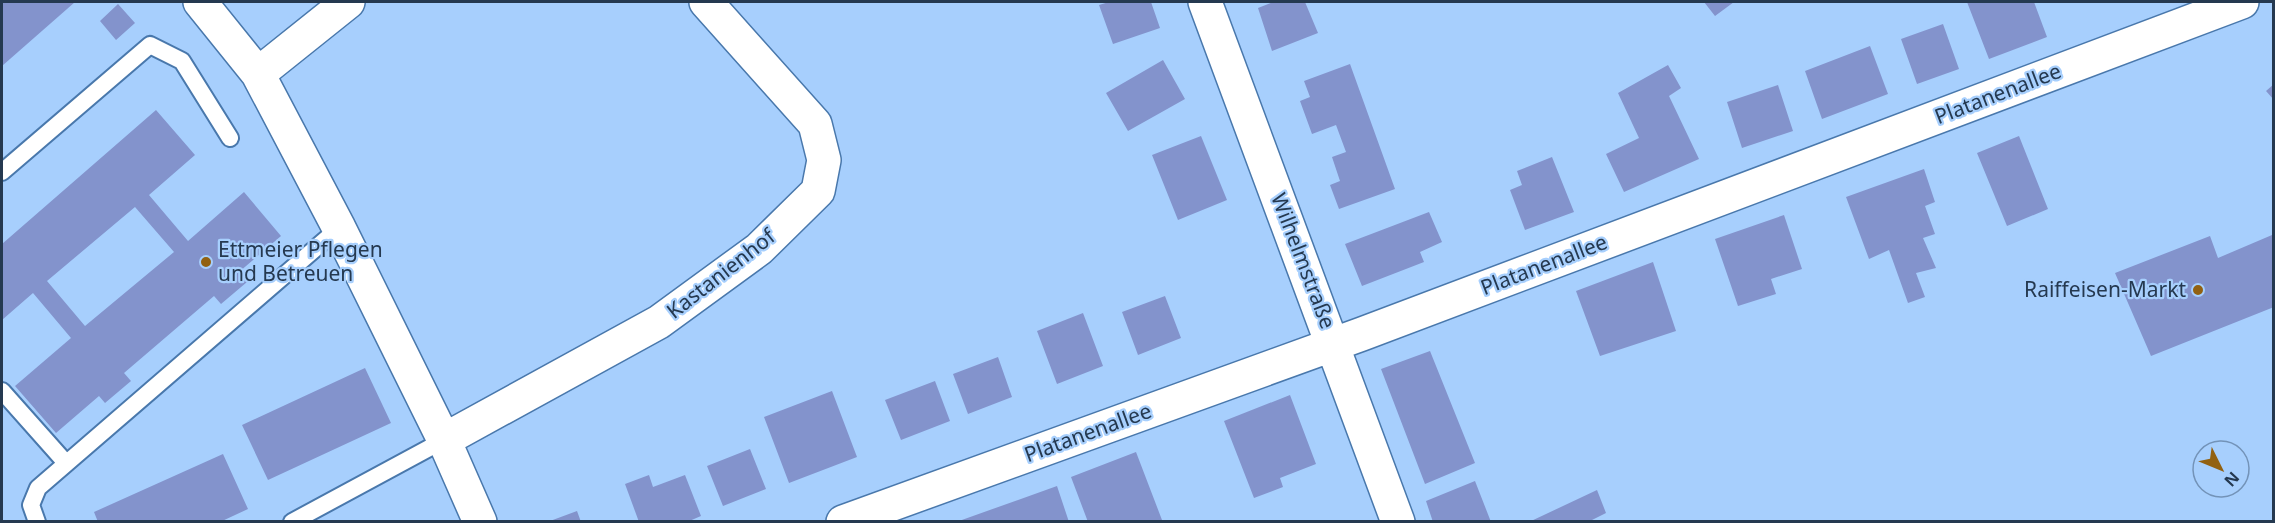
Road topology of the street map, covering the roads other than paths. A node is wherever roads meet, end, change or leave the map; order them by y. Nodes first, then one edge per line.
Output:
1 (200, 2) edge
2 (348, 2) edge
3 (706, 2) edge
4 (1205, 2) edge
5 (2242, 2) edge
6 (258, 74) junction
7 (230, 138) dead end
8 (2, 172) edge
9 (339, 228) junction
10 (1334, 344) junction
11 (2, 391) edge
12 (444, 440) junction
13 (66, 463) junction
14 (37, 522) edge
15 (292, 522) edge
16 (480, 522) edge
17 (843, 522) edge
18 (1398, 522) edge

1 - 6 street
2 - 6 street
3 - 12 street, Kastanienhof
4 - 10 street, Wilhelmstraße
5 - 10 street, Platanenallee
6 - 9 street
7 - 8 lane
9 - 12 street
9 - 13 lane
10 - 17 street, Platanenallee
10 - 18 street, Wilhelmstraße
11 - 13 lane
12 - 15 lane
12 - 16 street
13 - 14 lane

